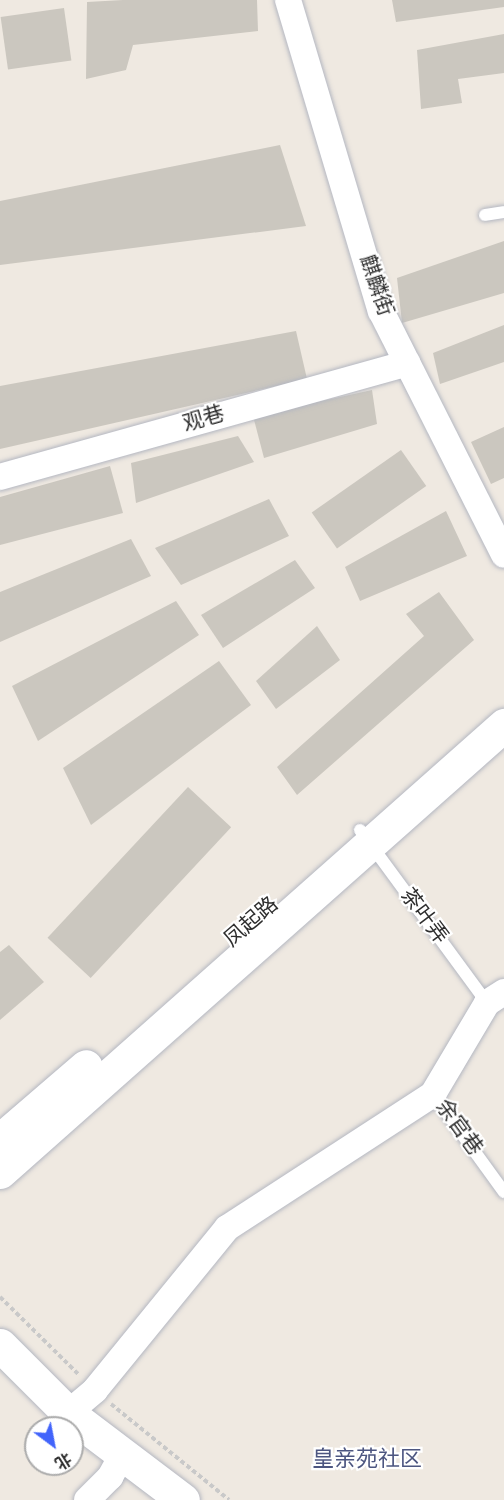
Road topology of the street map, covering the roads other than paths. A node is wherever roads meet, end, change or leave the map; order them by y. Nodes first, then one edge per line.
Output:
1 (288, 0) edge
2 (504, 212) edge
3 (485, 215) dead end
4 (407, 363) junction
5 (0, 477) edge
6 (504, 555) edge
7 (504, 706) edge
8 (504, 725) edge
9 (364, 837) junction
10 (495, 997) edge
11 (433, 1094) junction
12 (0, 1140) edge
13 (0, 1172) edge
14 (504, 1192) edge
15 (0, 1345) edge
16 (68, 1413) junction
17 (122, 1455) junction
18 (87, 1500) edge
19 (183, 1500) edge

1 - 4 street, 麒麟街
2 - 3 lane
4 - 5 street, 观巷
4 - 6 street, 麒麟街
7 - 9 main road, 凤起路
8 - 9 main road
9 - 10 lane, 茶叶弄
9 - 12 main road, 凤起路
9 - 13 main road
10 - 11 street
11 - 14 lane, 余官巷
11 - 16 street
15 - 16 main road
16 - 17 main road
17 - 18 street
17 - 19 main road

